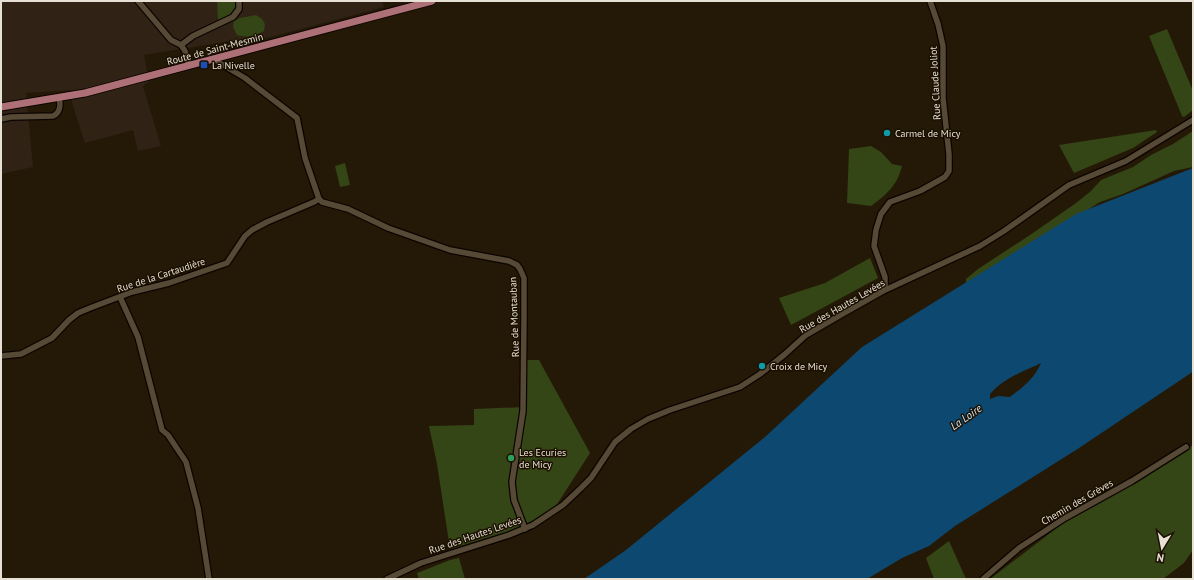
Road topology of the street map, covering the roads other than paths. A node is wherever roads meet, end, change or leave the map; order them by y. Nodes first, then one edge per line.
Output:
1 (138, 1) edge
2 (239, 1) edge
3 (432, 1) edge
4 (930, 1) edge
5 (181, 45) junction
6 (216, 59) junction
7 (189, 66) junction
8 (59, 98) junction
9 (1, 107) edge
10 (1, 119) edge
11 (1193, 120) edge
12 (319, 199) junction
13 (884, 291) junction
14 (120, 297) junction
15 (1, 356) edge
16 (1186, 447) dead end
17 (525, 528) junction
18 (209, 579) edge
19 (387, 579) edge
20 (982, 579) edge

1 - 5 street
2 - 5 street
3 - 6 main road, Route de Saint-Mesmin
4 - 13 street, Rue Claude Joliot
5 - 7 street
6 - 7 main road, Route de Saint-Mesmin
6 - 12 street
7 - 8 main road, Route de Saint-Mesmin
8 - 9 main road, Route de Saint-Mesmin
8 - 10 street
11 - 13 street, Rue des Hautes Levées
12 - 14 street, Rue de la Cartaudière
12 - 17 street, Rue de Montauban
13 - 17 street, Rue des Hautes Levées
14 - 15 street, Rue de la Cartaudière
14 - 18 street
16 - 20 street, Chemin des Grèves
17 - 19 street, Rue des Hautes Levées

